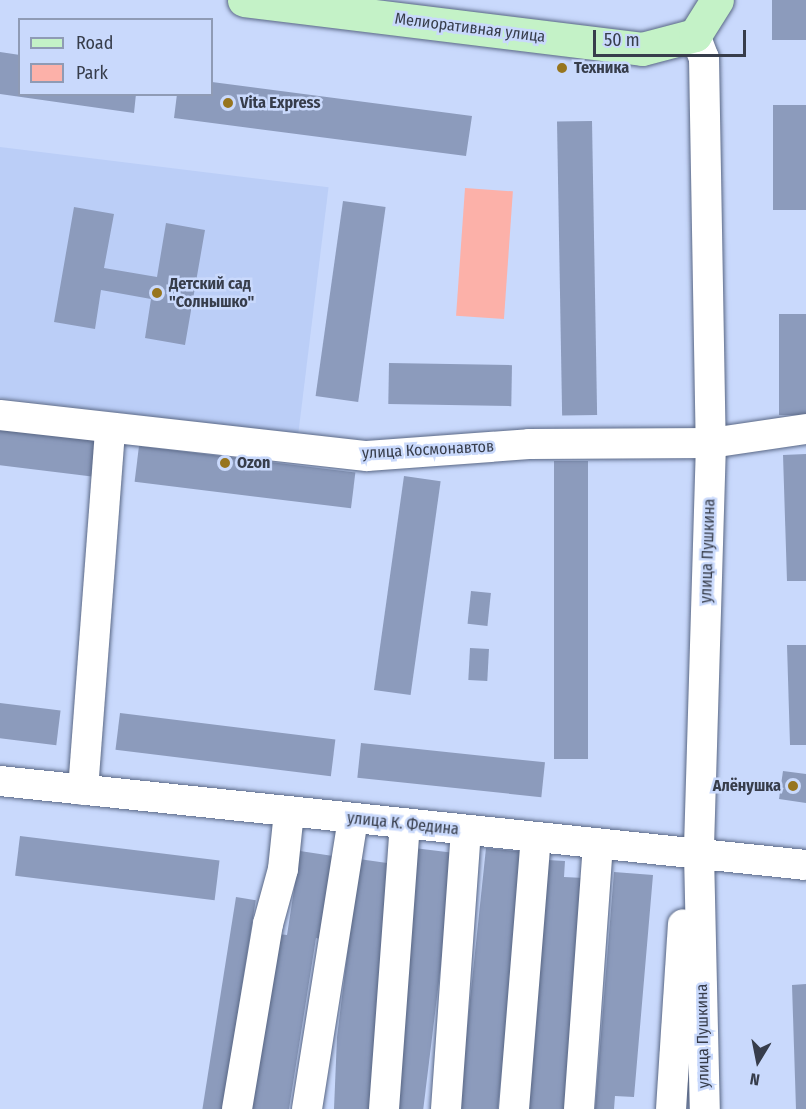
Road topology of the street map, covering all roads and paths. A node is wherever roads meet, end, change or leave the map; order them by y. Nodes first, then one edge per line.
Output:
1 (244, 0) edge
2 (717, 0) edge
3 (332, 5) edge
4 (695, 35) junction
5 (0, 415) edge
6 (110, 429) junction
7 (806, 429) edge
8 (711, 443) junction
9 (0, 781) edge
10 (83, 790) junction
11 (289, 812) junction
12 (353, 819) junction
13 (405, 824) junction
14 (466, 831) junction
15 (536, 838) junction
16 (598, 845) junction
17 (699, 854) junction
18 (806, 864) edge
19 (237, 1109) edge
20 (307, 1109) edge
21 (384, 1109) edge
22 (446, 1109) edge
23 (514, 1109) edge
24 (579, 1109) edge
25 (671, 1109) edge
26 (705, 1109) edge

1 - 3 main road, Мелиоративная улица
2 - 4 main road
3 - 4 main road, Мелиоративная улица
4 - 8 street, улица Пушкина
5 - 6 street, улица Космонавтов
6 - 8 street, улица Космонавтов
6 - 10 street
7 - 8 street, улица Космонавтов
8 - 17 street, улица Пушкина
9 - 10 street, улица К. Федина
10 - 11 street, улица К. Федина
11 - 12 street, улица К. Федина
11 - 19 street
12 - 13 street, улица К. Федина
12 - 20 street
13 - 14 street, улица К. Федина
13 - 21 street
14 - 15 street, улица К. Федина
14 - 22 street
15 - 16 street, улица К. Федина
15 - 23 street
16 - 17 street, улица К. Федина
16 - 24 street
17 - 18 street, улица К. Федина
17 - 25 street
17 - 26 street, улица Пушкина

